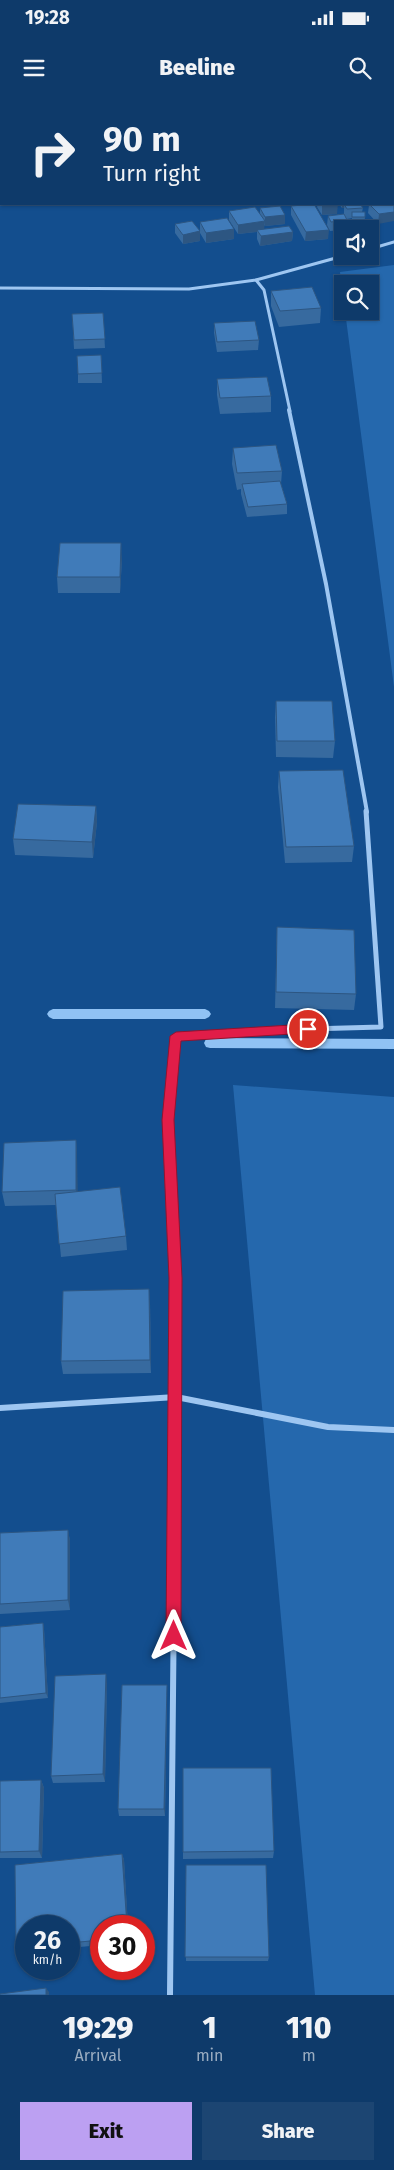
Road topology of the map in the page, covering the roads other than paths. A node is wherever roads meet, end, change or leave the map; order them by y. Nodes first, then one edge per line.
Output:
1 (394, 242) edge
2 (379, 246) edge
3 (334, 258) edge
4 (256, 280) junction
5 (0, 288) edge
6 (176, 1397) junction
7 (0, 1408) edge
8 (394, 1430) edge
9 (170, 1995) edge

1 - 2 street
3 - 4 street
4 - 5 street
4 - 6 street
6 - 7 street
6 - 8 street
6 - 9 street

